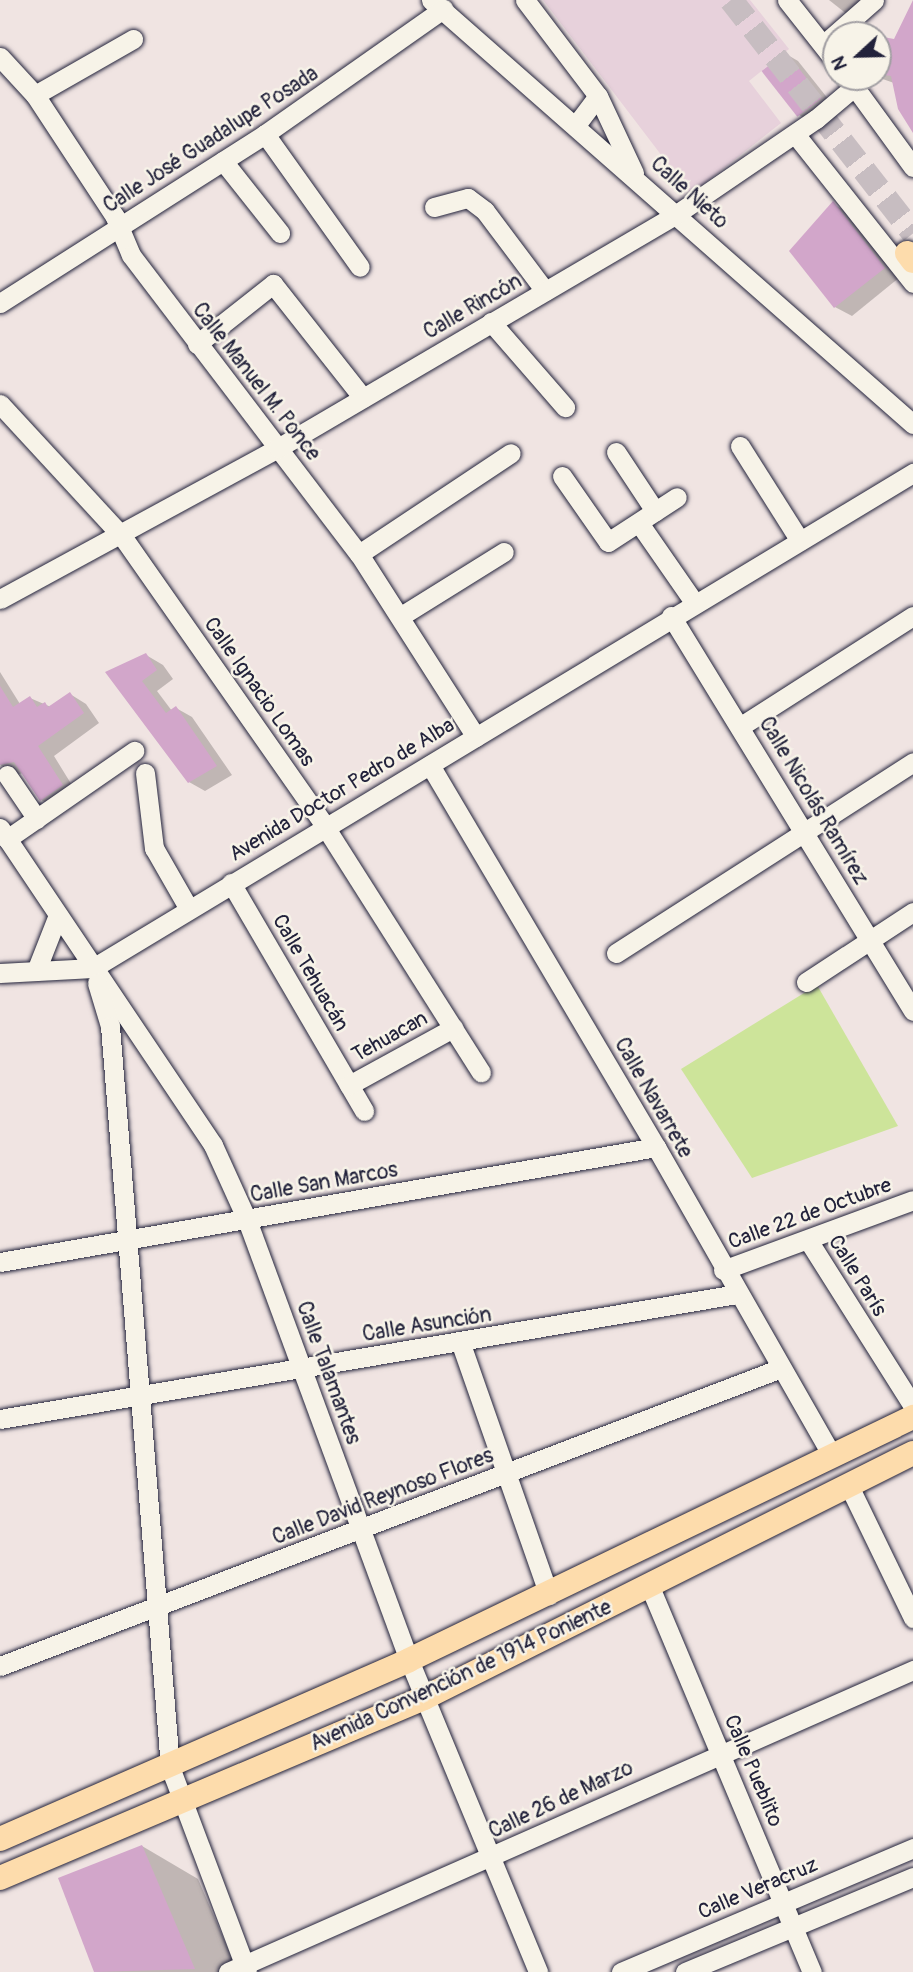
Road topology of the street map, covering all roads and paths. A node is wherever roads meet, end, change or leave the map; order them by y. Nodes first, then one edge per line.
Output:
1 (525, 0) edge
2 (786, 0) edge
3 (874, 0) edge
4 (437, 5) edge
5 (850, 21) edge
6 (134, 38) dead end
7 (822, 44) edge
8 (0, 57) edge
9 (841, 91) edge
10 (858, 91) edge
11 (35, 95) junction
12 (598, 96) junction
13 (576, 125) junction
14 (265, 134) junction
15 (795, 134) junction
16 (223, 161) junction
17 (913, 167) edge
18 (634, 174) junction
19 (434, 206) dead end
20 (678, 213) junction
21 (119, 228) junction
22 (280, 233) dead end
23 (905, 250) edge
24 (359, 267) dead end
25 (913, 283) edge
26 (545, 291) junction
27 (0, 303) edge
28 (491, 323) junction
29 (197, 344) junction
30 (363, 398) junction
31 (0, 404) edge
32 (565, 407) dead end
33 (913, 424) edge
34 (740, 446) dead end
35 (278, 448) junction
36 (616, 452) dead end
37 (511, 453) dead end
38 (913, 473) edge
39 (562, 476) dead end
40 (677, 497) dead end
41 (655, 511) junction
42 (639, 523) junction
43 (122, 536) junction
44 (800, 541) junction
45 (504, 552) dead end
46 (359, 554) junction
47 (0, 599) edge
48 (694, 603) junction
49 (401, 616) junction
50 (671, 616) junction
51 (913, 616) edge
52 (741, 726) junction
53 (476, 737) junction
54 (134, 751) dead end
55 (913, 762) edge
56 (430, 765) junction
57 (145, 773) dead end
58 (7, 775) dead end
59 (37, 819) junction
60 (324, 825) junction
61 (806, 833) junction
62 (4, 834) edge
63 (231, 883) junction
64 (189, 909) junction
65 (913, 912) edge
66 (58, 915) junction
67 (870, 939) junction
68 (616, 953) dead end
69 (93, 968) junction
70 (36, 971) junction
71 (0, 973) edge
72 (806, 982) dead end
73 (913, 1011) edge
74 (129, 1020) junction
75 (110, 1027) junction
76 (453, 1028) junction
77 (481, 1072) dead end
78 (349, 1085) junction
79 (364, 1111) dead end
80 (656, 1147) junction
81 (913, 1200) edge
82 (247, 1220) junction
83 (808, 1240) junction
84 (126, 1241) junction
85 (0, 1262) edge
86 (723, 1270) junction
87 (737, 1294) junction
88 (461, 1343) junction
89 (301, 1367) junction
90 (781, 1368) junction
91 (139, 1396) junction
92 (913, 1406) edge
93 (913, 1417) edge
94 (0, 1419) edge
95 (913, 1453) edge
96 (832, 1457) junction
97 (506, 1475) junction
98 (849, 1486) junction
99 (362, 1529) junction
100 (650, 1587) junction
101 (549, 1595) junction
102 (156, 1607) junction
103 (913, 1618) edge
104 (410, 1660) junction
105 (0, 1666) edge
106 (913, 1670) edge
107 (424, 1698) junction
108 (721, 1753) junction
109 (170, 1767) junction
110 (182, 1802) junction
111 (0, 1839) edge
112 (913, 1848) edge
113 (491, 1858) junction
114 (913, 1877) edge
115 (0, 1878) edge
116 (783, 1902) junction
117 (793, 1926) junction
118 (240, 1970) edge
119 (538, 1972) edge
120 (621, 1972) edge
121 (685, 1972) edge
122 (812, 1972) edge

1 - 12 street
2 - 7 street
3 - 5 street
4 - 13 street, Calle Nieto
4 - 14 street, Calle José Guadalupe Posada
6 - 11 street
8 - 11 street, Calle Manuel M. Ponce
9 - 15 street, Calle Rincón
10 - 17 street
11 - 21 street, Calle Manuel M. Ponce
12 - 13 street
12 - 18 street
13 - 18 street, Calle Nieto
14 - 16 street, Calle José Guadalupe Posada
14 - 24 street
15 - 20 street, Calle Rincón
15 - 23 street
16 - 21 street, Calle José Guadalupe Posada
16 - 22 street
18 - 20 street, Calle Nieto
19 - 26 street
20 - 26 street, Calle Rincón
20 - 33 street, Calle Nieto
21 - 27 street, Calle José Guadalupe Posada
21 - 29 street, Calle Manuel M. Ponce
23 - 25 street
26 - 28 street, Calle Rincón
28 - 30 street, Calle Rincón
28 - 32 street
29 - 30 street
29 - 35 street, Calle Manuel M. Ponce
30 - 35 street, Calle Rincón
31 - 43 street, Calle Ignacio Lomas
34 - 44 street
35 - 43 street, Calle Rincón
35 - 46 street, Calle Manuel M. Ponce
36 - 41 street
37 - 46 street
38 - 44 street, Avenida Doctor Pedro de Alba
39 - 42 street
40 - 41 street
41 - 42 street
42 - 48 street
43 - 47 street, Calle Rincón
43 - 60 street, Calle Ignacio Lomas
44 - 48 street, Avenida Doctor Pedro de Alba
45 - 49 street
46 - 49 street, Calle Manuel M. Ponce
48 - 50 street, Avenida Doctor Pedro de Alba
49 - 53 street, Calle Manuel M. Ponce
50 - 52 street, Calle Nicolás Ramírez
50 - 53 street, Avenida Doctor Pedro de Alba
51 - 52 street
52 - 61 street, Calle Nicolás Ramírez
53 - 56 street, Avenida Doctor Pedro de Alba
54 - 59 street
55 - 61 street
56 - 60 street, Avenida Doctor Pedro de Alba
56 - 80 street, Calle Navarrete
57 - 64 street
58 - 59 street
59 - 62 street
60 - 63 street, Avenida Doctor Pedro de Alba
60 - 76 street, Calle Ignacio Lomas
61 - 67 street, Calle Nicolás Ramírez
61 - 68 street
62 - 66 street, Calle Talamantes
63 - 64 street, Avenida Doctor Pedro de Alba
63 - 78 street, Calle Tehuacán
64 - 69 street, Avenida Doctor Pedro de Alba
65 - 67 street
66 - 69 street, Calle Talamantes
66 - 70 street
67 - 72 street
67 - 73 street, Calle Nicolás Ramírez
69 - 70 street, Avenida Doctor Pedro de Alba
69 - 74 street, Calle Talamantes
69 - 75 street
70 - 71 street, Avenida Doctor Pedro de Alba
74 - 75 street
74 - 82 street, Calle Talamantes
75 - 84 street
76 - 77 street, Calle Ignacio Lomas
76 - 78 street, Tehuacan
78 - 79 street, Calle Tehuacán
80 - 82 street, Calle San Marcos
80 - 86 street, Calle Navarrete
81 - 83 street, Calle 22 de Octubre
82 - 84 street, Calle San Marcos
82 - 89 street, Calle Talamantes
83 - 86 street, Calle 22 de Octubre
83 - 92 street, Calle París
84 - 85 street, Calle San Marcos
84 - 91 street
86 - 87 street, Calle Navarrete
87 - 88 street, Calle Asunción
87 - 90 street, Calle Navarrete
88 - 89 street, Calle Asunción
88 - 97 street
89 - 91 street, Calle Asunción
89 - 99 street, Calle Talamantes
90 - 96 street, Calle Navarrete
90 - 97 street, Calle David Reynoso Flores
91 - 94 street, Calle Asunción
91 - 102 street
93 - 96 main road, Avenida Convención de 1914 Poniente
95 - 98 main road, Avenida Convención de 1914 Poniente
96 - 101 main road, Avenida Convención de 1914 Poniente
97 - 99 street, Calle David Reynoso Flores
97 - 101 street
98 - 100 main road, Avenida Convención de 1914 Poniente
98 - 103 street
99 - 102 street, Calle David Reynoso Flores
99 - 104 street, Calle Talamantes
100 - 107 main road, Avenida Convención de 1914 Poniente
100 - 108 street, Calle Pueblito
101 - 104 main road, Avenida Convención de 1914 Poniente
102 - 105 street, Calle David Reynoso Flores
102 - 109 street
104 - 107 street, Calle Talamantes
104 - 109 main road, Avenida Convención de 1914 Poniente
106 - 108 street, Calle 26 de Marzo
107 - 110 main road, Avenida Convención de 1914 Poniente
107 - 113 street, Calle Talamantes
108 - 113 street, Calle 26 de Marzo
108 - 116 street, Calle Pueblito
109 - 110 street
109 - 111 main road, Avenida Convención de 1914 Poniente
110 - 115 main road, Avenida Convención de 1914 Poniente
110 - 118 street
112 - 116 street, Calle Veracruz
113 - 118 street, Calle 26 de Marzo
113 - 119 street, Calle Talamantes
114 - 117 street
116 - 117 street, Calle Pueblito
116 - 120 street, Calle Veracruz
117 - 121 street
117 - 122 street, Calle Pueblito

